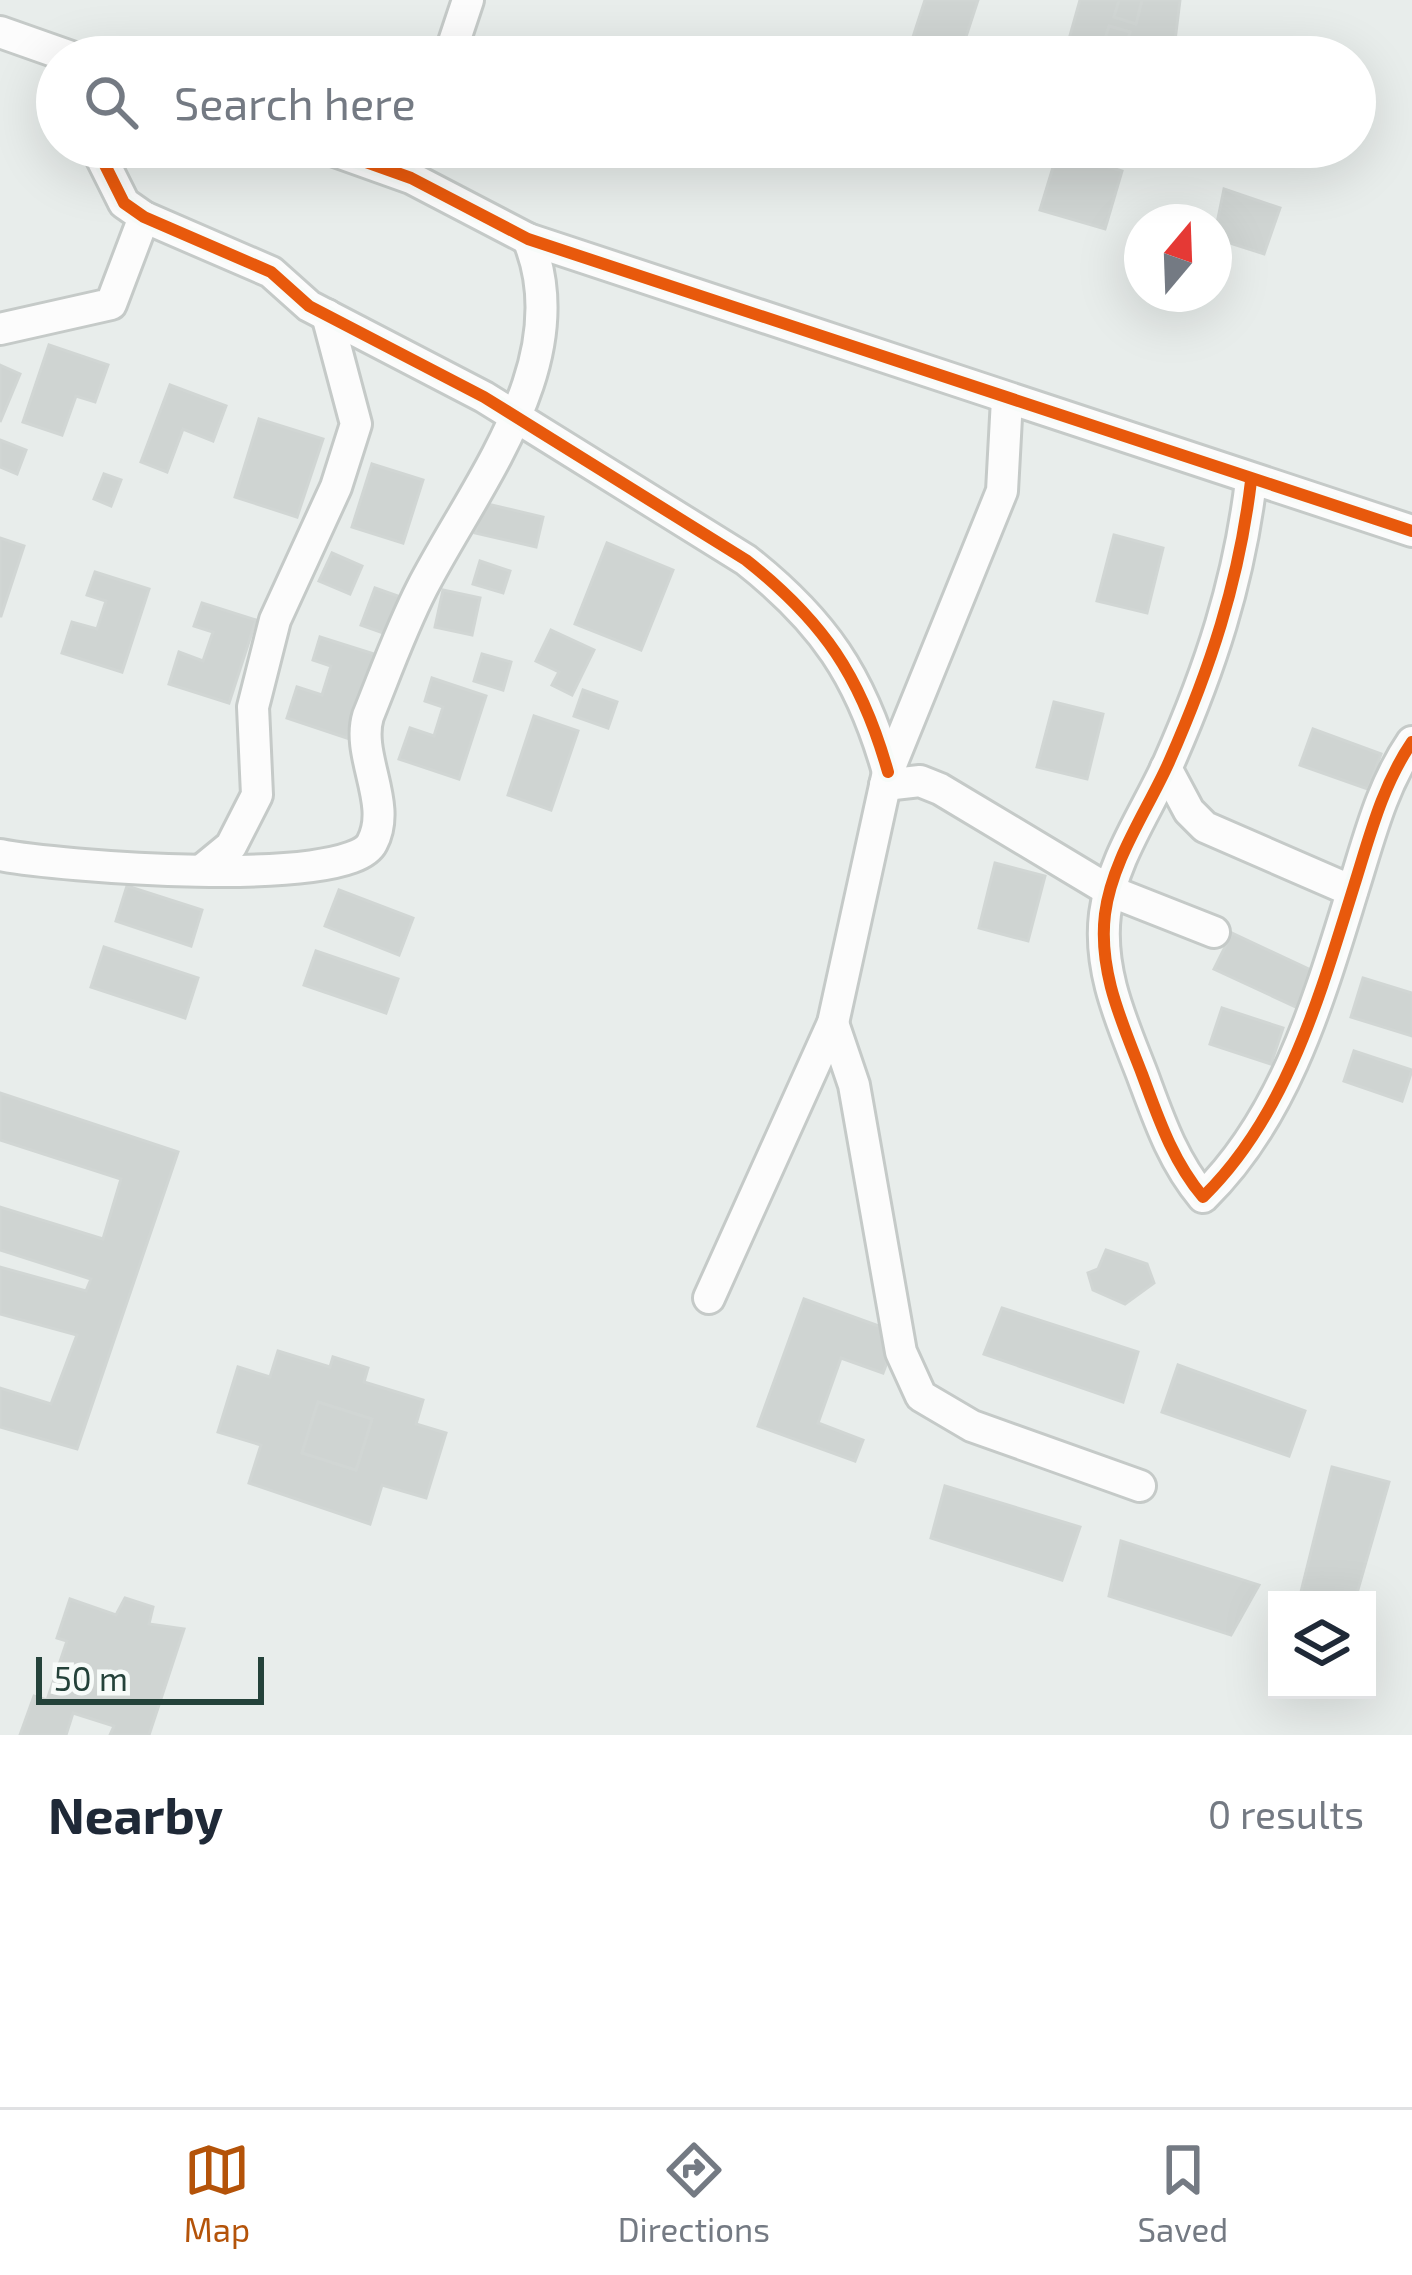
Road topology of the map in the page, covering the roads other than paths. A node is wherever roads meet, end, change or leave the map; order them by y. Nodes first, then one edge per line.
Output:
1 (468, 0) edge
2 (0, 32) edge
3 (456, 36) edge
4 (36, 45) edge
5 (105, 168) edge
6 (383, 168) edge
7 (414, 168) edge
8 (411, 178) junction
9 (143, 217) junction
10 (529, 238) junction
11 (327, 315) junction
12 (0, 329) edge
13 (1006, 399) junction
14 (517, 418) junction
15 (1251, 481) junction
16 (1412, 531) edge
17 (1412, 742) edge
18 (1166, 768) junction
19 (886, 778) junction
20 (0, 855) edge
21 (203, 869) junction
22 (1110, 891) junction
23 (1352, 891) junction
24 (1214, 932) dead end
25 (833, 1023) junction
26 (709, 1298) dead end
27 (1140, 1486) dead end

1 - 3 street
2 - 4 street
5 - 9 street
6 - 8 street
7 - 8 street
8 - 10 street
9 - 11 street
9 - 12 street
10 - 13 street
10 - 14 street
11 - 14 street
11 - 21 street
13 - 15 street
13 - 19 street
14 - 19 street
14 - 21 street
15 - 16 street
15 - 18 street
17 - 23 street
18 - 22 street
18 - 23 street
19 - 22 street
19 - 25 street
20 - 21 street
22 - 23 street
22 - 24 street
25 - 26 street
25 - 27 street

